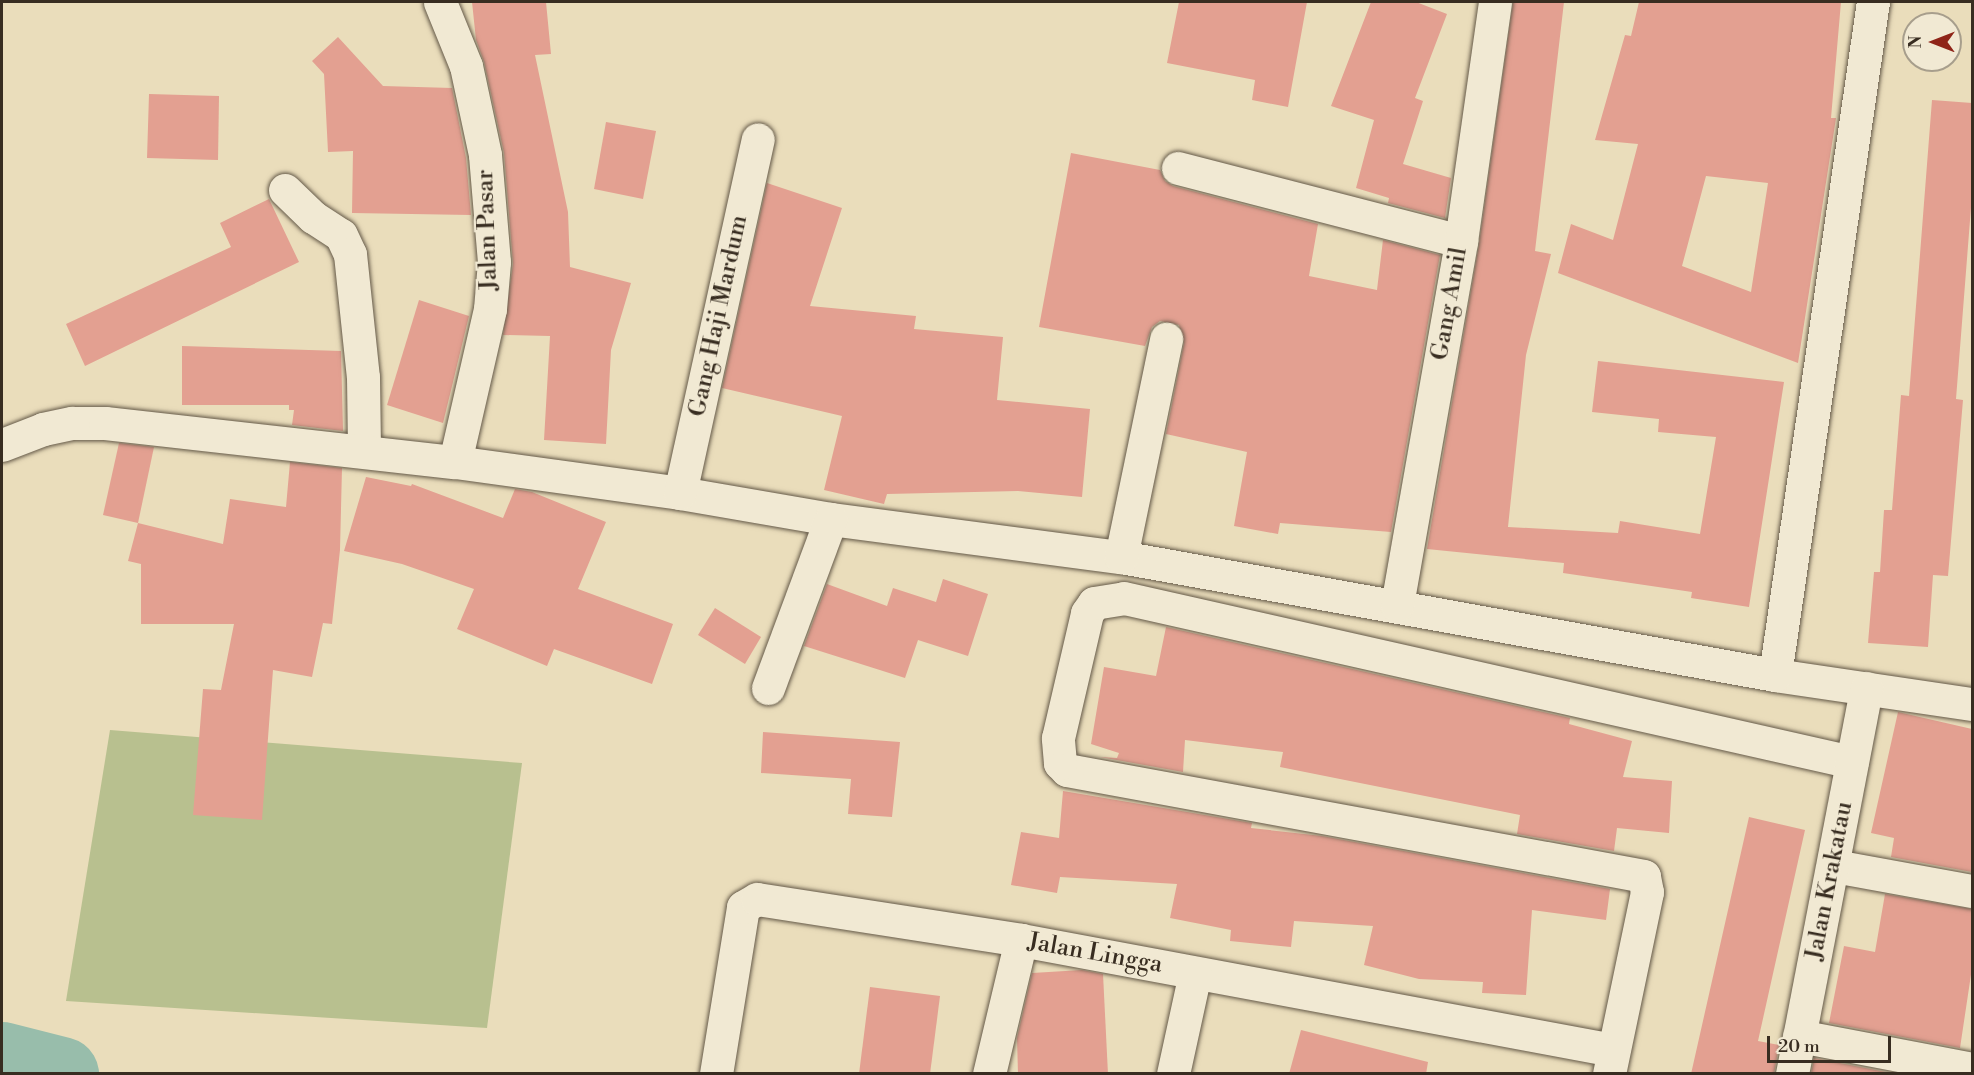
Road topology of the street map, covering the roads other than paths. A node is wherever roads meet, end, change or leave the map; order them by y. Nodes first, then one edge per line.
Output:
1 (440, 2) edge
2 (1495, 2) edge
3 (1874, 2) edge
4 (758, 139) dead end
5 (1178, 168) dead end
6 (285, 190) dead end
7 (1461, 241) junction
8 (1166, 339) dead end
9 (2, 445) edge
10 (364, 451) junction
11 (454, 462) junction
12 (680, 493) junction
13 (831, 519) junction
14 (1121, 557) junction
15 (1397, 604) junction
16 (1775, 675) junction
17 (768, 688) dead end
18 (1866, 688) junction
19 (1972, 704) edge
20 (1852, 762) junction
21 (1834, 866) junction
22 (1972, 891) edge
23 (1021, 940) junction
24 (1195, 973) junction
25 (1799, 1036) junction
26 (1611, 1062) edge
27 (1972, 1069) edge
28 (716, 1074) edge
29 (989, 1074) edge
30 (1173, 1074) edge
31 (1792, 1074) edge

1 - 11 street, Jalan Pasar
2 - 7 street, Gang Amil
3 - 16 street
4 - 12 street, Gang Haji Mardum
5 - 7 street
6 - 10 street
7 - 15 street, Gang Amil
8 - 14 street
9 - 10 street
10 - 11 street
11 - 12 street
12 - 13 street
13 - 14 street
13 - 17 street
14 - 15 street
15 - 16 street
16 - 18 street
18 - 19 street
18 - 20 street, Jalan Krakatau
20 - 21 street, Jalan Krakatau
20 - 26 street
21 - 22 street
21 - 25 street, Jalan Krakatau
23 - 24 street, Jalan Lingga
23 - 28 street, Jalan Lingga
23 - 29 street
24 - 26 street, Jalan Lingga
24 - 30 street
25 - 27 street
25 - 31 street, Jalan Krakatau

